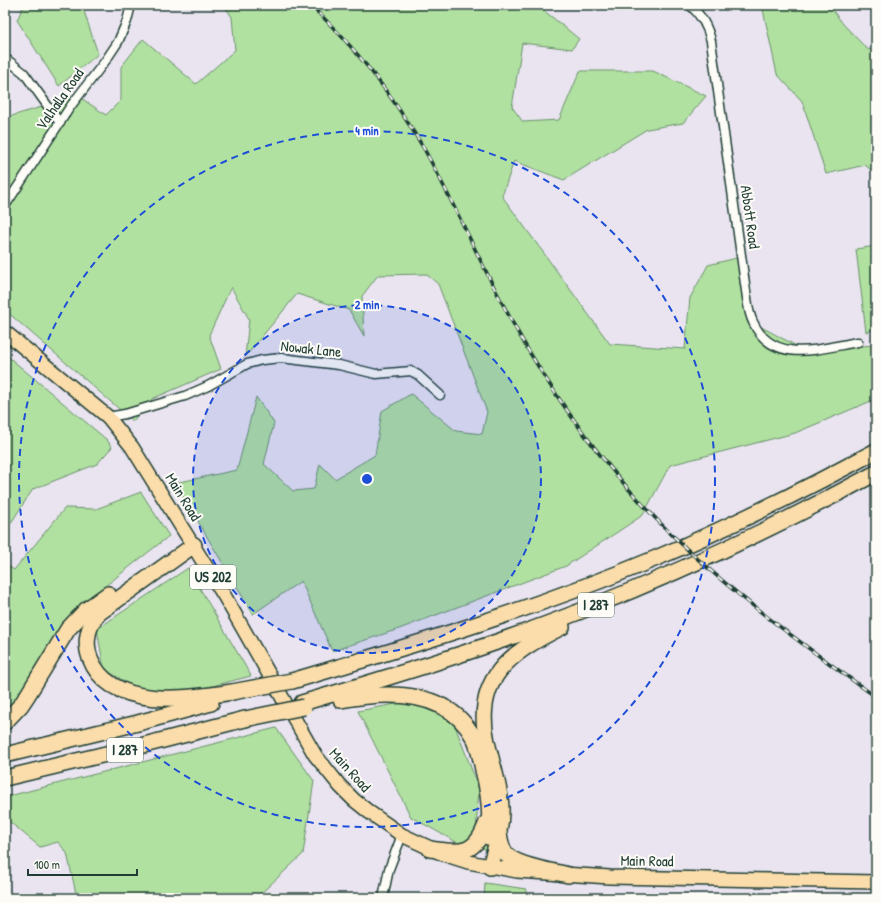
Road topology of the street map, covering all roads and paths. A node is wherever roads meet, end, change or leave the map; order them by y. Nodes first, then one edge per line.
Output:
1 (131, 5) edge
2 (690, 5) edge
3 (5, 58) edge
4 (60, 123) junction
5 (5, 206) edge
6 (5, 332) edge
7 (858, 342) dead end
8 (440, 395) dead end
9 (108, 417) junction
10 (876, 451) edge
11 (876, 473) edge
12 (191, 541) junction
13 (662, 577) junction
14 (234, 694) junction
15 (303, 705) junction
16 (5, 722) edge
17 (5, 755) edge
18 (5, 778) edge
19 (490, 809) junction
20 (499, 829) junction
21 (402, 835) junction
22 (430, 849) junction
23 (486, 866) junction
24 (568, 875) junction
25 (876, 882) edge
26 (383, 898) edge

1 - 4 street, Valhalla Road
2 - 7 street, Abbott Road
3 - 4 street
4 - 5 street, Valhalla Road
6 - 9 main road, Main Road / US 202
8 - 9 street, Nowak Lane
9 - 12 main road, Main Road / US 202
10 - 14 highway, I 287, bridge
11 - 13 highway, I 287
12 - 14 highway
12 - 16 highway
12 - 21 main road, Main Road / US 202
13 - 15 highway, I 287
13 - 20 highway
14 - 17 highway, I 287
15 - 18 highway, I 287, bridge
15 - 19 highway
19 - 22 highway
19 - 23 highway
20 - 23 highway
20 - 24 highway
21 - 22 main road, Main Road / US 202
21 - 26 street
22 - 23 main road, Main Road / US 202
23 - 24 main road, Main Road / US 202
24 - 25 main road, Main Road / US 202

